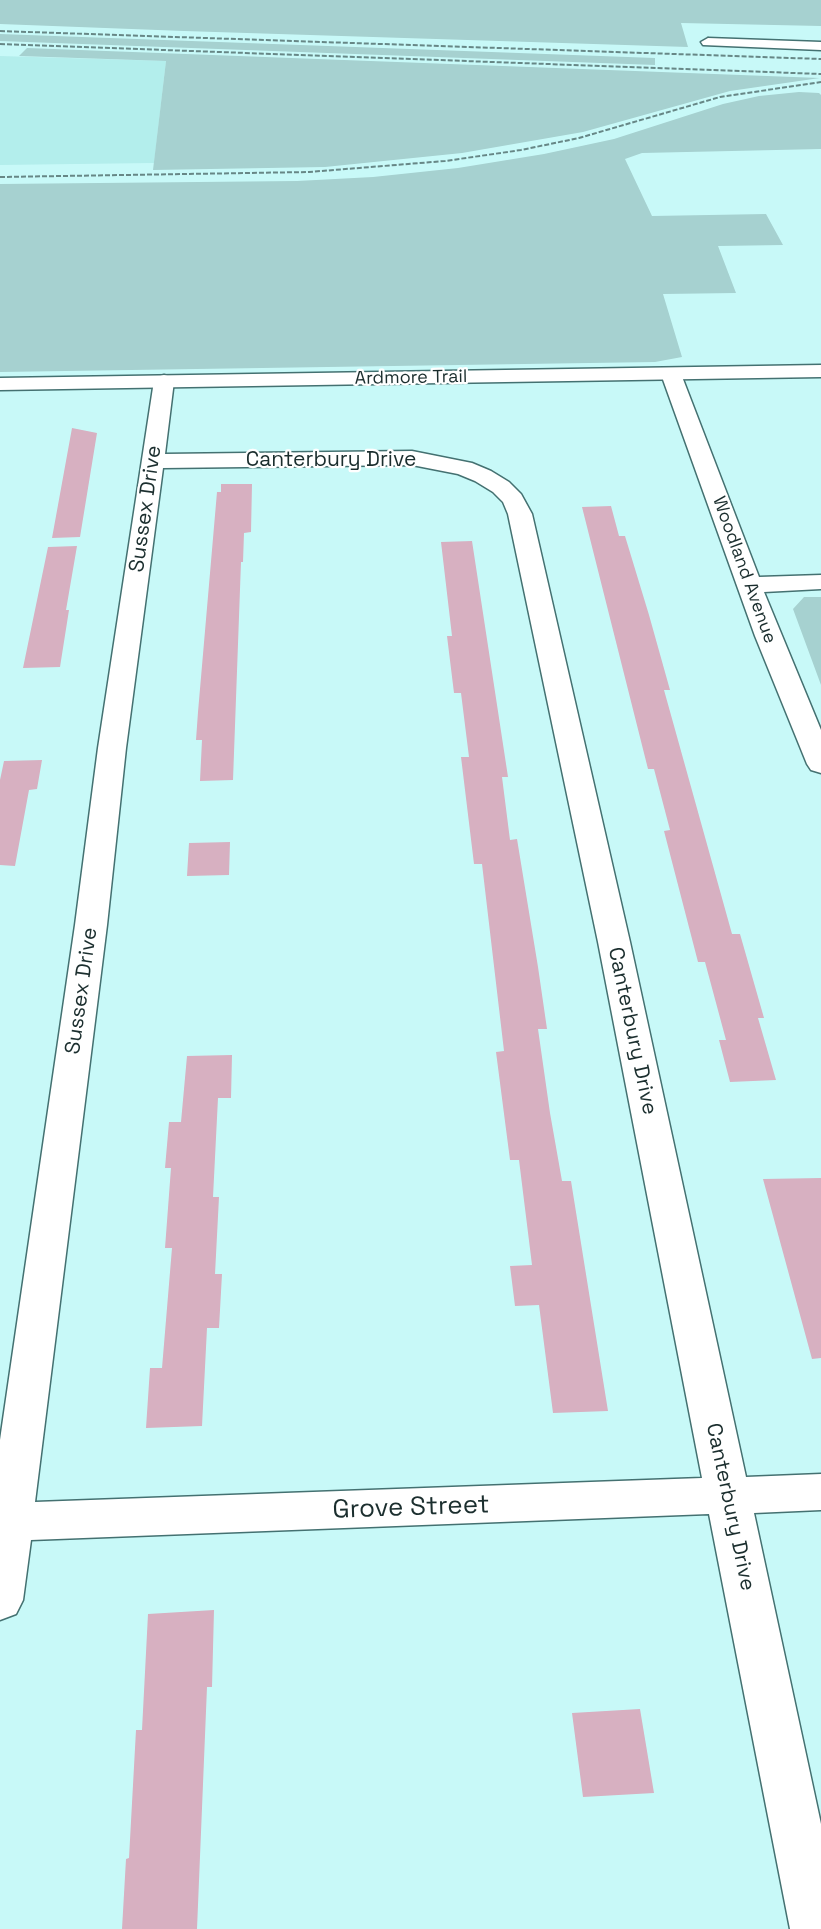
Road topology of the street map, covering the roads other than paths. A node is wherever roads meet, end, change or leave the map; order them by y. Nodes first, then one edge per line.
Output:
1 (708, 42) dead end
2 (821, 46) edge
3 (821, 371) edge
4 (671, 374) junction
5 (164, 381) junction
6 (0, 384) edge
7 (153, 461) junction
8 (821, 582) edge
9 (750, 585) junction
10 (821, 764) edge
11 (821, 1492) edge
12 (728, 1497) junction
13 (5, 1522) edge
14 (0, 1600) edge
15 (817, 1929) edge

1 - 2 street
3 - 4 street, Ardmore Trail
4 - 5 street, Ardmore Trail
4 - 9 street, Woodland Avenue
5 - 6 street, Ardmore Trail
5 - 7 street, Sussex Drive
7 - 12 street, Canterbury Drive
7 - 13 street, Sussex Drive
8 - 9 street
9 - 10 street, Woodland Avenue
11 - 12 street, Grove Street
12 - 13 street, Grove Street
12 - 15 street, Canterbury Drive
13 - 14 street, Sussex Drive

